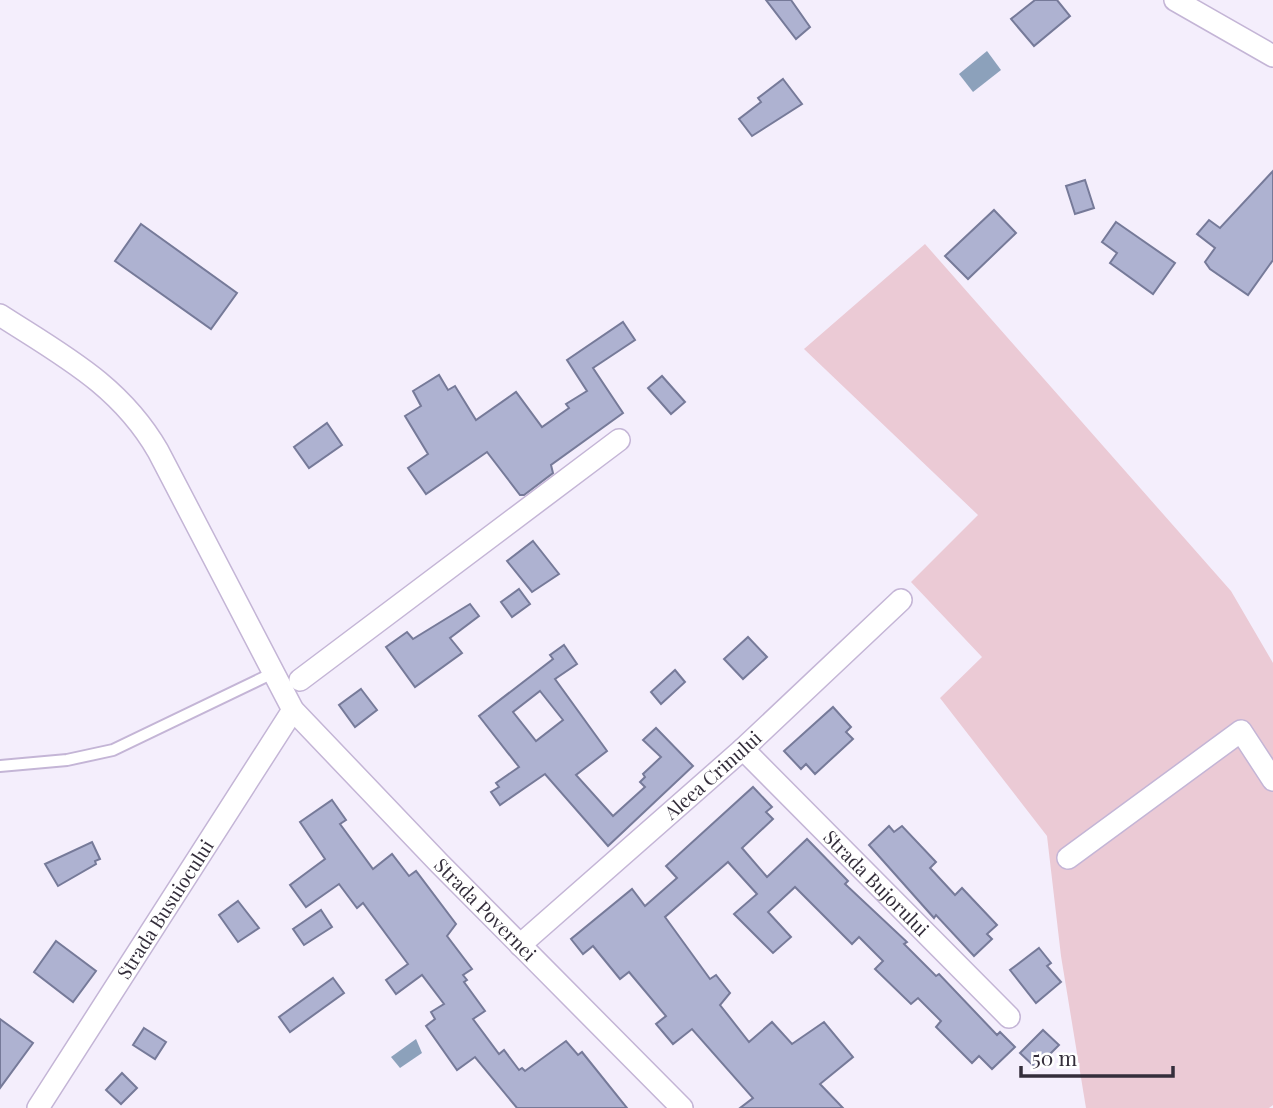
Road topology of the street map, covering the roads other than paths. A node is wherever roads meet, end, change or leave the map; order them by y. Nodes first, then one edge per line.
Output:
1 (1175, 0) edge
2 (1273, 56) edge
3 (0, 316) edge
4 (620, 440) dead end
5 (901, 600) dead end
6 (273, 673) junction
7 (292, 694) junction
8 (743, 749) junction
9 (0, 766) edge
10 (1273, 780) edge
11 (1068, 858) dead end
12 (520, 945) junction
13 (1009, 1017) dead end
14 (38, 1108) edge
15 (682, 1108) edge

1 - 2 street
3 - 6 street, Strada Povernei
4 - 7 street
5 - 8 street, Aleea Crinului
6 - 7 street, Strada Povernei
6 - 9 lane
7 - 12 street, Strada Povernei
7 - 14 street, Strada Busuiocului
8 - 12 street, Aleea Crinului
8 - 13 street, Strada Bujorului
10 - 11 street
12 - 15 street, Strada Povernei

